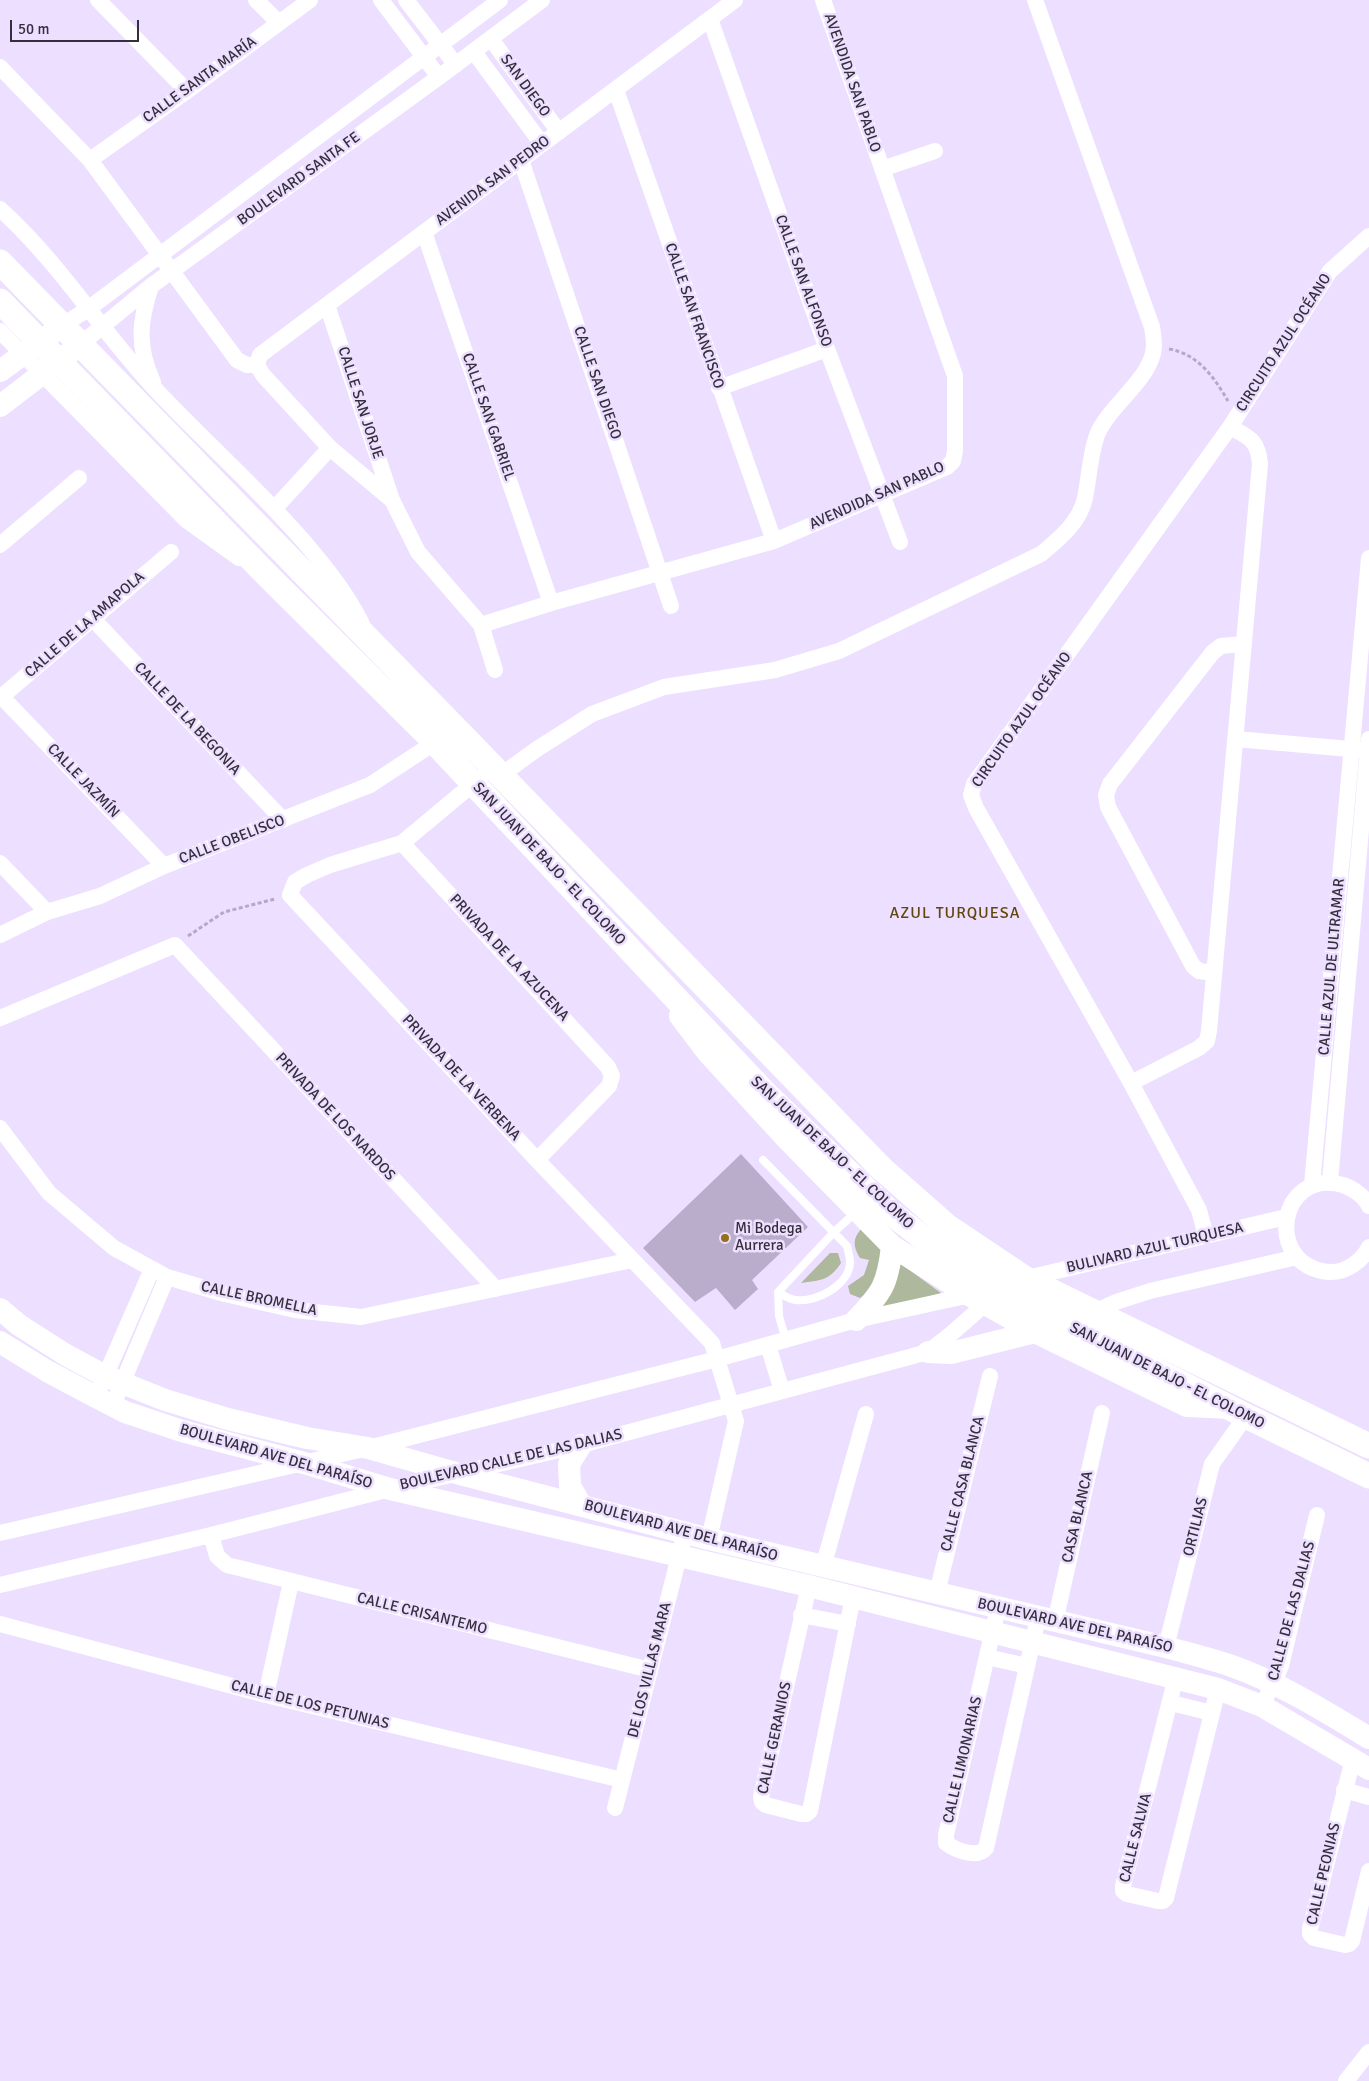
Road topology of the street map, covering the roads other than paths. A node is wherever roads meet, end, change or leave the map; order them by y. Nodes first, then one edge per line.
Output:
1 (98, 0) edge
2 (256, 0) edge
3 (310, 0) edge
4 (381, 0) edge
5 (406, 0) edge
6 (500, 0) edge
7 (542, 0) edge
8 (735, 0) edge
9 (822, 0) edge
10 (1035, 0) edge
11 (710, 19) junction
12 (280, 22) junction
13 (491, 39) junction
14 (441, 45) junction
15 (474, 52) junction
16 (424, 58) junction
17 (456, 65) junction
18 (0, 67) edge
19 (439, 77) junction
20 (616, 90) junction
21 (187, 91) junction
22 (559, 132) junction
23 (542, 144) junction
24 (935, 151) dead end
25 (90, 160) junction
26 (520, 160) junction
27 (882, 169) junction
28 (0, 209) edge
29 (424, 232) junction
30 (1366, 238) edge
31 (160, 254) junction
32 (0, 262) edge
33 (171, 271) junction
34 (151, 286) junction
35 (0, 301) edge
36 (328, 305) junction
37 (88, 309) junction
38 (63, 325) junction
39 (102, 326) junction
40 (0, 332) edge
41 (80, 344) junction
42 (32, 348) junction
43 (827, 349) junction
44 (257, 365) junction
45 (51, 368) junction
46 (0, 371) edge
47 (719, 388) junction
48 (158, 393) junction
49 (0, 406) edge
50 (1230, 427) junction
51 (330, 448) junction
52 (79, 478) dead end
53 (882, 494) junction
54 (392, 500) junction
55 (275, 508) junction
56 (774, 541) junction
57 (900, 542) dead end
58 (0, 545) edge
59 (171, 552) dead end
60 (1369, 558) edge
61 (661, 571) junction
62 (551, 603) junction
63 (671, 606) dead end
64 (92, 618) junction
65 (481, 625) junction
66 (371, 641) junction
67 (1243, 644) junction
68 (495, 670) dead end
69 (1, 697) edge
70 (456, 729) junction
71 (1236, 739) junction
72 (437, 745) junction
73 (1369, 746) edge
74 (1351, 749) junction
75 (492, 766) junction
76 (469, 778) junction
77 (283, 820) junction
78 (402, 843) junction
79 (0, 863) edge
80 (164, 866) junction
81 (47, 912) junction
82 (0, 935) edge
83 (624, 944) junction
84 (1213, 973) junction
85 (0, 1018) edge
86 (1131, 1083) junction
87 (0, 1128) edge
88 (537, 1160) junction
89 (763, 1160) dead end
90 (1330, 1182) junction
91 (1312, 1185) junction
92 (1368, 1203) edge
93 (858, 1211) junction
94 (1286, 1217) junction
95 (834, 1232) junction
96 (1206, 1236) junction
97 (892, 1246) junction
98 (1369, 1247) edge
99 (1296, 1257) junction
100 (632, 1260) junction
101 (152, 1269) junction
102 (167, 1277) junction
103 (1024, 1278) junction
104 (496, 1289) junction
105 (778, 1292) junction
106 (985, 1297) junction
107 (0, 1309) edge
108 (1093, 1311) junction
109 (856, 1320) junction
110 (1074, 1329) junction
111 (1036, 1332) junction
112 (786, 1340) junction
113 (0, 1342) edge
114 (768, 1344) junction
115 (928, 1352) junction
116 (717, 1359) junction
117 (990, 1376) dead end
118 (114, 1380) junction
119 (782, 1391) junction
120 (104, 1401) junction
121 (731, 1405) junction
122 (1239, 1412) junction
123 (1102, 1413) dead end
124 (866, 1414) dead end
125 (581, 1445) junction
126 (1369, 1446) edge
127 (378, 1451) junction
128 (304, 1463) junction
129 (456, 1473) junction
130 (1369, 1476) edge
131 (355, 1478) junction
132 (390, 1489) junction
133 (581, 1505) junction
134 (1317, 1515) dead end
135 (0, 1533) edge
136 (685, 1533) junction
137 (210, 1535) junction
138 (709, 1540) junction
139 (680, 1556) junction
140 (823, 1567) junction
141 (291, 1582) junction
142 (0, 1585) edge
143 (809, 1586) junction
144 (937, 1592) junction
145 (853, 1597) junction
146 (998, 1608) junction
147 (801, 1615) junction
148 (1046, 1620) junction
149 (0, 1624) edge
150 (848, 1624) junction
151 (992, 1633) junction
152 (1033, 1642) junction
153 (1166, 1647) junction
154 (987, 1657) junction
155 (1027, 1666) junction
156 (650, 1670) junction
157 (1176, 1677) junction
158 (1274, 1684) junction
159 (1218, 1689) junction
160 (266, 1695) junction
161 (1171, 1703) junction
162 (1262, 1706) junction
163 (1212, 1713) junction
164 (1369, 1738) edge
165 (1361, 1764) edge
166 (622, 1780) junction
167 (1344, 1790) junction
168 (1369, 1797) edge
169 (615, 1808) dead end
170 (1369, 1871) edge
171 (1369, 2052) edge
172 (1346, 2081) edge

1 - 21 street
2 - 12 street
3 - 12 street, CALLE SANTA MARÍA
4 - 16 street
5 - 14 street
6 - 14 street, BOULEVARD SANTA FE
7 - 13 street, BOULEVARD SANTA FE
8 - 11 street, AVENIDA SAN PEDRO
9 - 27 street, AVENDIDA SAN PABLO
10 - 75 street
11 - 20 street, AVENIDA SAN PEDRO
11 - 43 street, CALLE SAN ALFONSO
12 - 21 street, CALLE SANTA MARÍA
13 - 15 street, BOULEVARD SANTA FE
13 - 22 street, SAN DIEGO
14 - 16 street, BOULEVARD SANTA FE
14 - 17 street
15 - 17 street, BOULEVARD SANTA FE
15 - 23 street, SAN DIEGO
16 - 19 street
16 - 31 street, BOULEVARD SANTA FE
17 - 19 street, BOULEVARD SANTA FE
18 - 25 street
19 - 33 street, BOULEVARD SANTA FE
20 - 22 street, AVENIDA SAN PEDRO
20 - 47 street, CALLE SAN FRANCISCO
21 - 25 street, CALLE SANTA MARÍA
22 - 23 street, AVENIDA SAN PEDRO
23 - 26 street, AVENIDA SAN PEDRO
24 - 27 street
25 - 31 street
26 - 29 street, AVENIDA SAN PEDRO
26 - 61 street, CALLE SAN DIEGO
27 - 53 street, AVENDIDA SAN PABLO
28 - 37 street
29 - 36 street, AVENIDA SAN PEDRO
29 - 62 street, CALLE SAN GABRIEL
30 - 50 street, CIRCUITO AZUL OCÉANO
31 - 33 street
31 - 37 street, BOULEVARD SANTA FE
32 - 38 main road, SAN JUAN DE BAJO - EL COLOMO
33 - 34 street, BOULEVARD SANTA FE
33 - 44 street
34 - 39 street, BOULEVARD SANTA FE
34 - 48 street
35 - 42 main road, SAN JUAN DE BAJO - EL COLOMO
36 - 44 street, AVENIDA SAN PEDRO
36 - 54 street, CALLE SAN JORJE
37 - 38 street, BOULEVARD SANTA FE
37 - 39 street
38 - 41 main road, SAN JUAN DE BAJO - EL COLOMO
38 - 42 street, BOULEVARD SANTA FE
39 - 41 street, BOULEVARD SANTA FE
39 - 48 street
40 - 42 street
41 - 45 street, BOULEVARD SANTA FE
41 - 66 main road, SAN JUAN DE BAJO - EL COLOMO
42 - 45 main road, SAN JUAN DE BAJO - EL COLOMO
42 - 46 street, BOULEVARD SANTA FE
43 - 47 street
43 - 53 street, CALLE SAN ALFONSO
44 - 51 street
45 - 49 street, BOULEVARD SANTA FE
45 - 72 main road, SAN JUAN DE BAJO - EL COLOMO
47 - 56 street, CALLE SAN FRANCISCO
48 - 55 street
50 - 67 street, CIRCUITO AZUL OCÉANO
50 - 86 street, CIRCUITO AZUL OCÉANO
51 - 54 street
51 - 55 street
52 - 58 street
53 - 56 street, AVENDIDA SAN PABLO
53 - 57 street, CALLE SAN ALFONSO
54 - 65 street, CALLE SAN JORJE
55 - 66 street
56 - 61 street, AVENDIDA SAN PABLO
59 - 64 street, CALLE DE LA AMAPOLA
60 - 74 street, CALLE AZUL DE ULTRAMAR
61 - 62 street, AVENDIDA SAN PABLO
61 - 63 street, CALLE SAN DIEGO
62 - 65 street, AVENDIDA SAN PABLO
64 - 69 street, CALLE DE LA AMAPOLA
64 - 77 street, CALLE DE LA BEGONIA
65 - 68 street
66 - 70 main road, SAN JUAN DE BAJO - EL COLOMO
67 - 71 street, CIRCUITO AZUL OCÉANO
67 - 84 street
69 - 80 street, CALLE JAZMÍN
70 - 72 street, CALLE OBELISCO
70 - 75 main road, SAN JUAN DE BAJO - EL COLOMO
71 - 74 street
71 - 84 street, CIRCUITO AZUL OCÉANO
72 - 76 main road, SAN JUAN DE BAJO - EL COLOMO
72 - 77 street, CALLE OBELISCO
73 - 74 street
73 - 90 street, CALLE AZUL DE ULTRAMAR
74 - 91 street, CALLE AZUL DE ULTRAMAR
75 - 76 street
75 - 103 main road, SAN JUAN DE BAJO - EL COLOMO
76 - 78 street
76 - 83 main road, SAN JUAN DE BAJO - EL COLOMO
77 - 80 street, CALLE OBELISCO
78 - 88 street, PRIVADA DE LA AZUCENA
78 - 88 street, PRIVADA DE LA VERBENA
79 - 81 street
80 - 81 street, CALLE OBELISCO
81 - 82 street, CALLE OBELISCO
83 - 93 street
83 - 106 main road, SAN JUAN DE BAJO - EL COLOMO
84 - 86 street, CIRCUITO AZUL OCÉANO
85 - 104 street, PRIVADA DE LOS NARDOS
86 - 96 street, CIRCUITO AZUL OCÉANO
87 - 101 street, CALLE BROMELLA
88 - 100 street, PRIVADA DE LA VERBENA
89 - 95 lane
90 - 91 street
90 - 92 street
91 - 94 street
93 - 95 lane
93 - 97 street
94 - 96 street, BULIVARD AZUL TURQUESA
94 - 99 street
95 - 105 lane
95 - 105 lane
96 - 103 street, BULIVARD AZUL TURQUESA
97 - 106 street
97 - 109 street
98 - 99 street
99 - 108 street
100 - 104 street, CALLE BROMELLA
100 - 116 street, PRIVADA DE LA VERBENA
101 - 102 street, CALLE BROMELLA
101 - 118 street
102 - 104 street, CALLE BROMELLA
102 - 118 street
103 - 106 street, BOULEVARD CALLE DE LAS DALIAS
103 - 108 main road, SAN JUAN DE BAJO - EL COLOMO
105 - 112 lane
106 - 109 street, BOULEVARD CALLE DE LAS DALIAS
106 - 110 main road, SAN JUAN DE BAJO - EL COLOMO
106 - 111 street
106 - 115 street, BOULEVARD CALLE DE LAS DALIAS
107 - 118 street, BOULEVARD AVE DEL PARAÍSO
108 - 110 street
108 - 126 main road, SAN JUAN DE BAJO - EL COLOMO
109 - 112 street, BOULEVARD CALLE DE LAS DALIAS
110 - 122 main road, SAN JUAN DE BAJO - EL COLOMO
111 - 115 street
111 - 122 street
112 - 114 street, BOULEVARD CALLE DE LAS DALIAS
113 - 120 street, BOULEVARD AVE DEL PARAÍSO
114 - 116 street, BOULEVARD CALLE DE LAS DALIAS
114 - 119 street
115 - 119 street, BOULEVARD CALLE DE LAS DALIAS
116 - 121 street, PRIVADA DE LA VERBENA
116 - 127 street, BOULEVARD CALLE DE LAS DALIAS
117 - 144 street, CALLE CASA BLANCA
118 - 120 street
118 - 127 street, BOULEVARD AVE DEL PARAÍSO
119 - 121 street, BOULEVARD CALLE DE LAS DALIAS
120 - 128 street, BOULEVARD AVE DEL PARAÍSO
121 - 125 street, BOULEVARD CALLE DE LAS DALIAS
121 - 138 street, PRIVADA DE LA VERBENA
122 - 130 main road, SAN JUAN DE BAJO - EL COLOMO
122 - 153 street, ORTILIAS
123 - 148 street, CASA BLANCA
124 - 140 street
125 - 129 street, BOULEVARD CALLE DE LAS DALIAS
125 - 133 street
127 - 128 street, BOULEVARD CALLE DE LAS DALIAS
127 - 129 street, BOULEVARD AVE DEL PARAÍSO
127 - 131 street
127 - 132 street
128 - 131 street, BOULEVARD AVE DEL PARAÍSO
128 - 135 street, BOULEVARD CALLE DE LAS DALIAS
129 - 132 street, BOULEVARD CALLE DE LAS DALIAS
129 - 133 street, BOULEVARD AVE DEL PARAÍSO
131 - 132 street, BOULEVARD AVE DEL PARAÍSO
132 - 137 street, BOULEVARD CALLE DE LAS DALIAS
132 - 139 street, BOULEVARD AVE DEL PARAÍSO
133 - 136 street, BOULEVARD AVE DEL PARAÍSO
134 - 158 street, CALLE DE LAS DALIAS
136 - 138 street, BOULEVARD AVE DEL PARAÍSO
136 - 139 street, DE LOS VILLAS MARA
137 - 141 street, CALLE CRISANTEMO
137 - 142 street, BOULEVARD CALLE DE LAS DALIAS
138 - 140 street, BOULEVARD AVE DEL PARAÍSO
139 - 143 street, BOULEVARD AVE DEL PARAÍSO
139 - 156 street, DE LOS VILLAS MARA
140 - 144 street, BOULEVARD AVE DEL PARAÍSO
141 - 156 street, CALLE CRISANTEMO
141 - 160 street
143 - 145 street, BOULEVARD AVE DEL PARAÍSO
143 - 147 street, CALLE GERANIOS
144 - 146 street, BOULEVARD AVE DEL PARAÍSO
145 - 150 street, CALLE GERANIOS
145 - 151 street, BOULEVARD AVE DEL PARAÍSO
146 - 148 street, BOULEVARD AVE DEL PARAÍSO
146 - 151 street, CALLE LIMONARIAS
147 - 150 street
147 - 150 street, CALLE GERANIOS
148 - 152 street, CALLE LIMONARIAS
148 - 153 street, BOULEVARD AVE DEL PARAÍSO
149 - 160 street, CALLE DE LOS PETUNIAS
151 - 152 street, BOULEVARD AVE DEL PARAÍSO
151 - 154 street, CALLE LIMONARIAS
152 - 155 street, CALLE LIMONARIAS
152 - 157 street, BOULEVARD AVE DEL PARAÍSO
153 - 158 street, BOULEVARD AVE DEL PARAÍSO
154 - 155 street
154 - 155 street, CALLE LIMONARIAS
156 - 166 street, DE LOS VILLAS MARA
157 - 159 street, BOULEVARD AVE DEL PARAÍSO
157 - 161 street, CALLE SALVIA
158 - 162 street, CALLE DE LAS DALIAS
158 - 164 street, BOULEVARD AVE DEL PARAÍSO
159 - 162 street, BOULEVARD AVE DEL PARAÍSO
159 - 163 street, CALLE SALVIA
160 - 166 street, CALLE DE LOS PETUNIAS
161 - 163 street
161 - 163 street, CALLE SALVIA
162 - 165 street, BOULEVARD AVE DEL PARAÍSO
165 - 167 street, CALLE PEONIAS
166 - 169 street, DE LOS VILLAS MARA
167 - 168 street
167 - 170 street, CALLE PEONIAS
171 - 172 street

